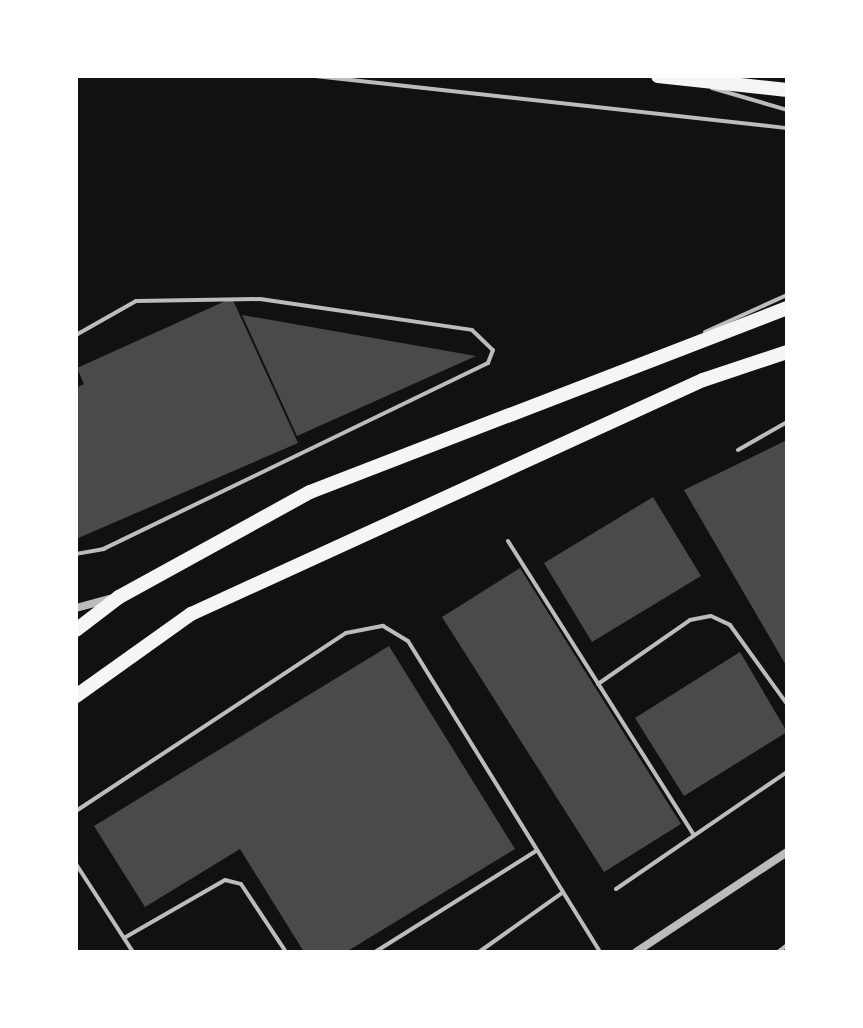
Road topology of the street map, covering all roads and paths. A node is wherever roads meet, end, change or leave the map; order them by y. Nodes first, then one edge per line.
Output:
1 (315, 76) edge
2 (658, 76) edge
3 (674, 78) edge
4 (787, 90) edge
5 (787, 110) edge
6 (787, 128) edge
7 (787, 295) edge
8 (787, 308) edge
9 (76, 335) edge
10 (674, 346) junction
11 (787, 352) edge
12 (787, 422) edge
13 (738, 450) dead end
14 (508, 541) dead end
15 (76, 554) edge
16 (119, 597) junction
17 (76, 608) edge
18 (76, 630) edge
19 (598, 684) junction
20 (76, 696) edge
21 (787, 704) edge
22 (787, 772) edge
23 (76, 811) edge
24 (694, 835) junction
25 (536, 850) junction
26 (787, 852) edge
27 (76, 864) edge
28 (616, 889) dead end
29 (562, 893) junction
30 (124, 938) junction
31 (787, 945) edge
32 (133, 952) edge
33 (286, 952) edge
34 (375, 952) edge
35 (479, 952) edge
36 (600, 952) edge
37 (636, 952) edge
38 (778, 952) edge

1 - 6 lane
2 - 3 main road
3 - 4 main road
3 - 5 lane
7 - 10 lane
8 - 10 main road
9 - 15 lane
10 - 16 main road
11 - 20 main road
12 - 13 lane
14 - 19 lane
16 - 17 street
16 - 18 main road
19 - 21 lane
19 - 24 lane
22 - 24 lane
23 - 25 lane
24 - 28 lane
25 - 29 lane
25 - 34 lane
26 - 37 street
27 - 30 lane
29 - 35 lane
29 - 36 lane
30 - 32 lane
30 - 33 lane
31 - 38 lane

